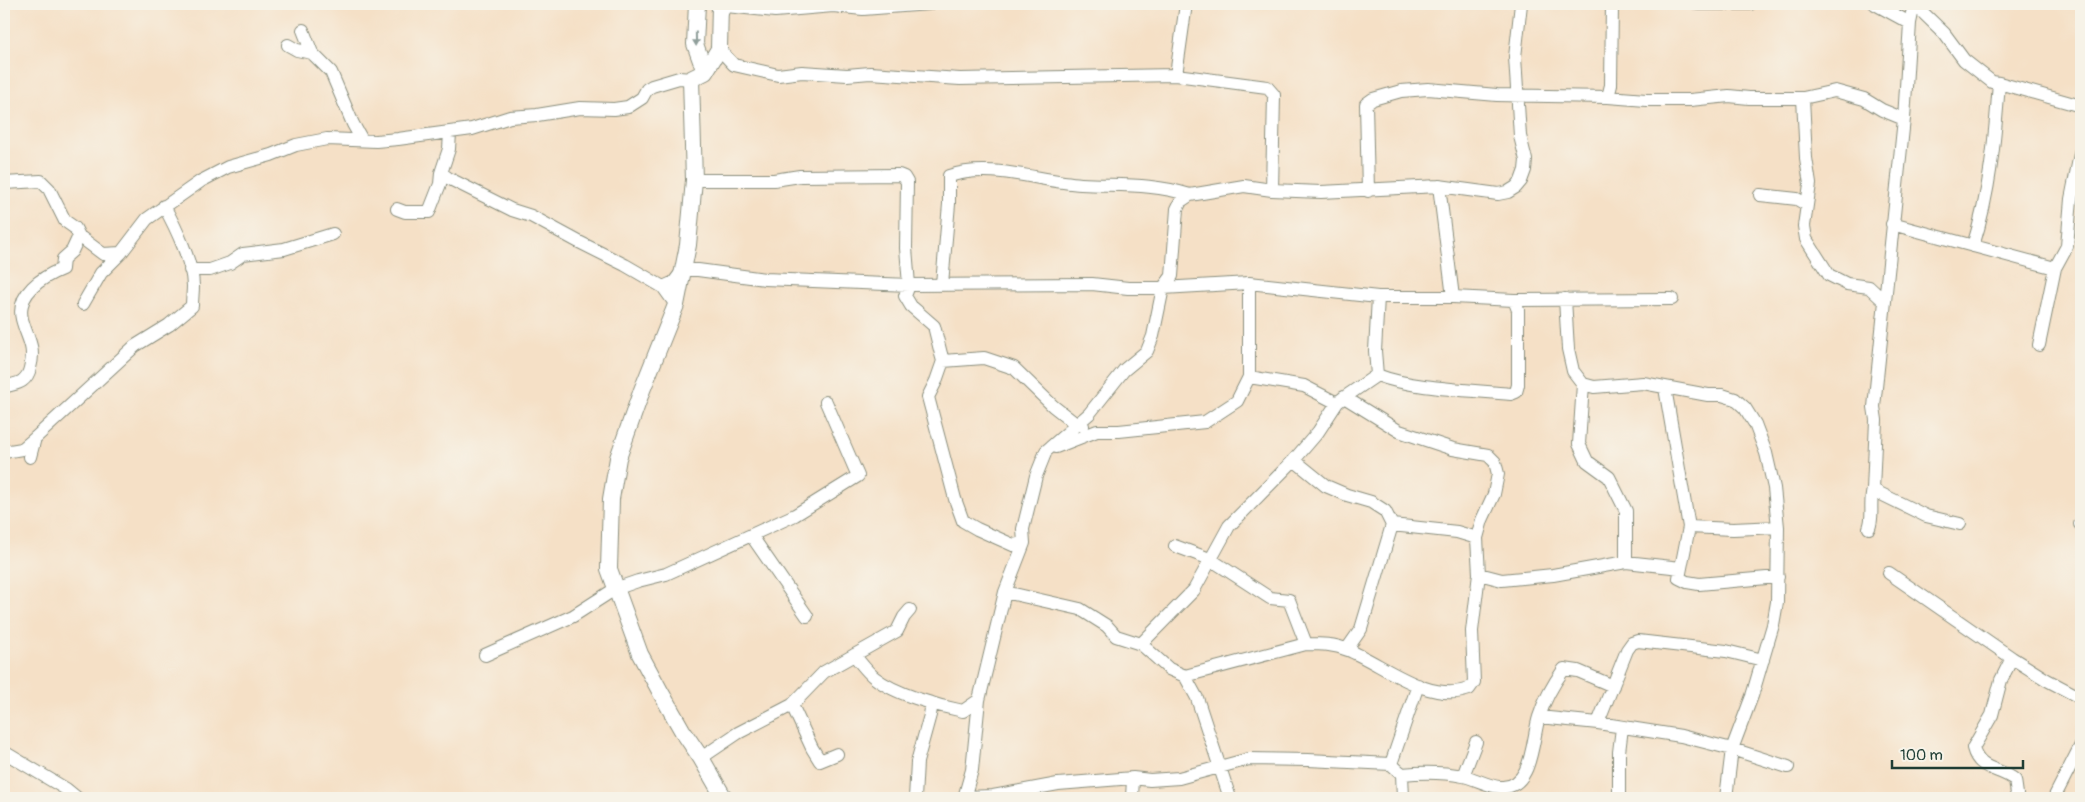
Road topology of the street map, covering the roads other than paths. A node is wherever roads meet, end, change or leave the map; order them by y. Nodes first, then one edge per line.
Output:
1 (697, 4) edge
2 (929, 4) edge
3 (1186, 4) edge
4 (1521, 4) edge
5 (1612, 4) edge
6 (1698, 4) edge
7 (1750, 4) edge
8 (1874, 4) edge
9 (1914, 4) edge
10 (720, 10) edge
11 (1910, 23) junction
12 (303, 30) dead end
13 (288, 45) dead end
14 (719, 49) junction
15 (312, 53) junction
16 (1176, 75) junction
17 (698, 76) junction
18 (1999, 83) junction
19 (1518, 94) junction
20 (1608, 96) junction
21 (1803, 98) junction
22 (2081, 106) edge
23 (1904, 119) junction
24 (450, 132) junction
25 (362, 140) junction
26 (2081, 149) edge
27 (441, 173) junction
28 (694, 180) junction
29 (4, 183) edge
30 (1439, 186) junction
31 (1272, 190) junction
32 (1368, 191) junction
33 (1190, 195) junction
34 (1760, 195) dead end
35 (1807, 205) junction
36 (164, 206) junction
37 (397, 209) dead end
38 (1892, 224) junction
39 (333, 234) dead end
40 (79, 236) junction
41 (1973, 246) junction
42 (121, 254) junction
43 (2055, 268) junction
44 (190, 270) junction
45 (682, 270) junction
46 (1249, 283) junction
47 (942, 284) junction
48 (909, 285) junction
49 (663, 287) junction
50 (1164, 288) junction
51 (1378, 297) junction
52 (1453, 297) junction
53 (1565, 299) junction
54 (1672, 299) dead end
55 (1514, 300) junction
56 (1884, 300) junction
57 (83, 304) dead end
58 (676, 305) junction
59 (2039, 345) dead end
60 (943, 361) junction
61 (1377, 374) junction
62 (1249, 377) junction
63 (1583, 384) junction
64 (4, 387) edge
65 (1664, 388) junction
66 (1340, 400) junction
67 (826, 402) dead end
68 (1076, 424) junction
69 (1097, 430) junction
70 (35, 438) junction
71 (1046, 451) junction
72 (4, 452) edge
73 (30, 457) dead end
74 (1294, 460) junction
75 (1873, 490) junction
76 (1960, 524) dead end
77 (1392, 525) junction
78 (1689, 527) junction
79 (1778, 527) junction
80 (1869, 528) dead end
81 (751, 535) junction
82 (1477, 538) junction
83 (1024, 543) junction
84 (1175, 546) dead end
85 (1210, 559) junction
86 (1626, 562) junction
87 (1681, 568) junction
88 (1889, 573) dead end
89 (1479, 574) junction
90 (1778, 578) junction
91 (615, 589) junction
92 (1005, 592) junction
93 (910, 610) dead end
94 (807, 616) dead end
95 (1141, 644) junction
96 (1306, 644) junction
97 (1347, 649) junction
98 (486, 655) dead end
99 (854, 655) junction
100 (2012, 658) junction
101 (1763, 660) junction
102 (1185, 676) junction
103 (1418, 685) junction
104 (1613, 686) junction
105 (2081, 698) edge
106 (979, 700) junction
107 (932, 703) junction
108 (792, 705) junction
109 (1539, 717) junction
110 (1598, 723) junction
111 (1622, 728) junction
112 (1476, 742) dead end
113 (2081, 745) edge
114 (1732, 749) junction
115 (4, 752) edge
116 (837, 754) dead end
117 (701, 758) junction
118 (1391, 764) junction
119 (1218, 767) junction
120 (1788, 767) dead end
121 (1402, 774) junction
122 (1463, 776) junction
123 (1132, 778) junction
124 (77, 798) edge
125 (724, 798) edge
126 (915, 798) edge
127 (965, 798) edge
128 (1132, 798) edge
129 (1230, 798) edge
130 (1403, 798) edge
131 (1619, 798) edge
132 (1726, 798) edge
133 (2015, 798) edge
134 (2054, 798) edge

1 -> 17 main road
2 - 10 street
3 - 16 street
4 - 19 street
5 - 20 street
6 - 7 street
8 - 11 street
9 - 11 street
9 - 18 street
10 - 14 main road
11 - 23 street
12 - 15 street
13 - 15 street
14 - 16 street
14 - 17 main road
15 - 25 street
16 - 31 street
17 - 24 street
17 - 28 main road
18 - 22 street
18 - 41 street
19 - 20 street
19 - 30 street
19 - 32 street
20 - 21 street
21 - 23 street
21 - 35 street
23 - 38 street
24 - 25 street
24 - 27 street
25 - 36 street
26 - 43 street
27 - 37 street
27 - 49 street
28 - 45 main road
28 - 48 street
29 - 40 street
30 - 32 street
30 - 52 street
31 - 32 street
31 - 33 street
33 - 47 street
33 - 50 street
34 - 35 street
35 - 56 street
36 - 42 street
36 - 44 street
38 - 41 street
38 - 56 street
39 - 44 street
40 - 42 street
40 - 64 street
41 - 43 street
42 - 57 street
43 - 59 street
44 - 70 street
45 - 48 street
45 - 49 street
45 - 58 main road
46 - 50 street
46 - 51 street
46 - 62 street
47 - 48 street
47 - 50 street
48 - 60 street
49 - 58 street
50 - 68 street
51 - 52 street
51 - 61 street
52 - 55 street
53 - 54 street
53 - 55 street
53 - 63 street
55 - 61 street
56 - 75 street
58 - 91 main road
60 - 68 street
60 - 83 street
61 - 66 street
62 - 66 street
62 - 69 street
63 - 65 street
63 - 86 street
65 - 78 street
65 - 79 street
66 - 74 street
66 - 82 street
67 - 81 street
68 - 69 street
68 - 71 street
69 - 71 street
70 - 72 street
70 - 73 street
71 - 83 street
74 - 77 street
74 - 85 street
75 - 76 street
75 - 80 street
77 - 82 street
77 - 97 street
78 - 79 street
78 - 87 street
79 - 90 street
81 - 91 street
81 - 94 street
82 - 89 street
83 - 92 street
84 - 85 street
85 - 95 street
85 - 96 street
86 - 87 street
86 - 89 street
87 - 90 street
88 - 100 street
89 - 103 street
90 - 101 street
91 - 98 street
91 - 117 main road
92 - 95 street
92 - 106 street
93 - 99 street
95 - 102 street
96 - 97 street
96 - 102 street
97 - 103 street
99 - 107 street
99 - 108 street
100 - 105 street
100 - 133 street
101 - 104 street
101 - 114 street
102 - 119 street
103 - 118 street
104 - 109 street
104 - 110 street
106 - 107 street
106 - 127 street
107 - 126 street
108 - 116 street
108 - 117 street
109 - 110 street
109 - 122 street
110 - 111 street
111 - 114 street
111 - 131 street
112 - 122 street
113 - 134 street
114 - 120 street
114 - 132 street
115 - 124 street
117 - 125 main road
118 - 119 street
118 - 121 street
119 - 123 street
119 - 129 street
121 - 122 street
121 - 130 street
123 - 127 street
123 - 128 street

